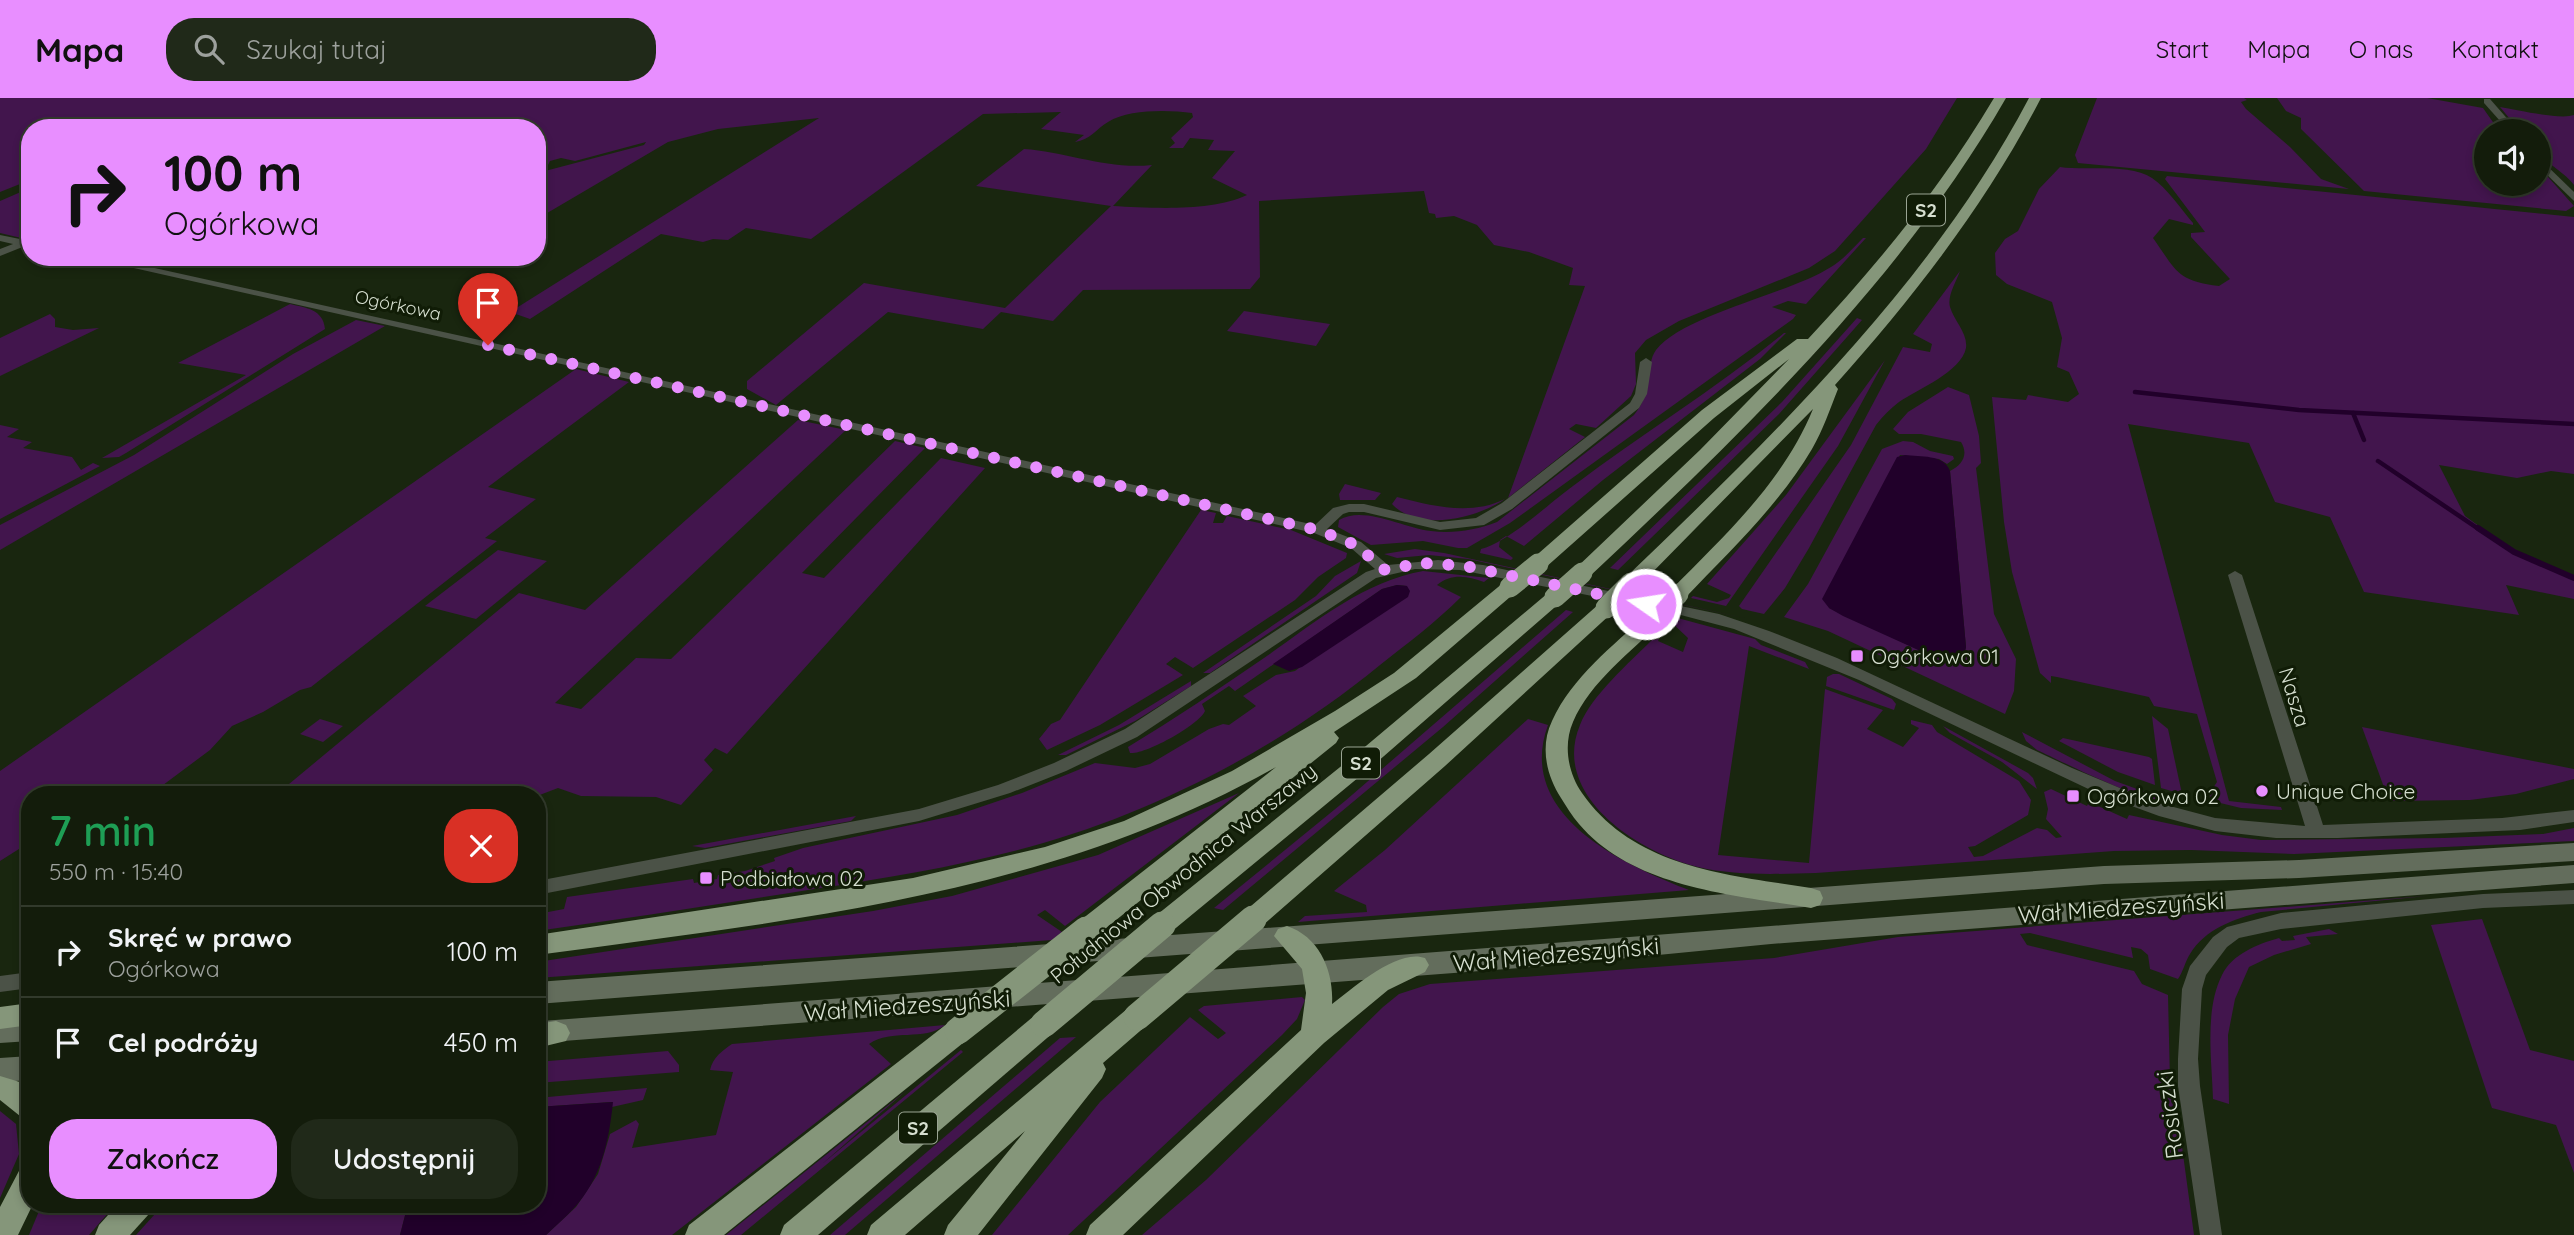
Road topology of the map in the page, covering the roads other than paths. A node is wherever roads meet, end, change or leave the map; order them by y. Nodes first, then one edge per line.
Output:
1 (2000, 98) edge
2 (2035, 98) edge
3 (2487, 101) dead end
4 (2503, 119) edge
5 (2551, 174) edge
6 (2574, 198) edge
7 (0, 238) edge
8 (21, 243) edge
9 (21, 246) edge
10 (0, 253) edge
11 (130, 266) edge
12 (1840, 313) junction
13 (1646, 362) dead end
14 (1836, 375) junction
15 (1318, 530) junction
16 (1385, 570) junction
17 (2235, 575) dead end
18 (1409, 673) junction
19 (2574, 816) edge
20 (2316, 831) junction
21 (2574, 852) edge
22 (2574, 874) edge
23 (546, 886) edge
24 (2574, 897) edge
25 (1811, 898) junction
26 (1287, 936) junction
27 (546, 944) edge
28 (1416, 965) junction
29 (1317, 973) junction
30 (21, 981) edge
31 (0, 984) edge
32 (546, 992) edge
33 (21, 1015) edge
34 (1137, 1017) junction
35 (0, 1018) edge
36 (21, 1030) edge
37 (0, 1031) edge
38 (546, 1034) edge
39 (1314, 1035) junction
40 (21, 1069) edge
41 (0, 1070) edge
42 (0, 1088) edge
43 (21, 1099) edge
44 (21, 1198) edge
45 (130, 1213) edge
46 (2, 1235) edge
47 (110, 1235) edge
48 (700, 1235) edge
49 (794, 1235) edge
50 (882, 1235) edge
51 (959, 1235) edge
52 (1101, 1235) edge
53 (2211, 1235) edge

1 - 12 highway, S2
2 - 14 highway, S2
3 - 4 street
5 - 6 street
7 - 8 street
9 - 10 street
11 - 15 street, Ogórkowa
12 - 18 highway, bridge
12 - 49 highway, Południowa Obwodnica Warszawy / S2, bridge
13 - 15 street
14 - 25 highway, bridge
14 - 34 highway, S2, bridge
15 - 16 street, Ogórkowa
16 - 20 street
16 - 23 street
17 - 20 street, Nasza
18 - 27 highway
18 - 48 highway, bridge
19 - 20 street
21 - 25 main road, Wał Miedzeszyński
22 - 28 main road, Wał Miedzeszyński
24 - 53 street, Rosiczki
25 - 26 main road, Wał Miedzeszyński
26 - 29 highway
26 - 32 main road, Wał Miedzeszyński
28 - 29 main road, Wał Miedzeszyński
28 - 39 highway
29 - 38 main road, Wał Miedzeszyński
29 - 39 highway
30 - 31 street
33 - 35 highway
34 - 50 highway, S2
34 - 51 highway
36 - 37 main road
39 - 52 highway
40 - 41 main road
42 - 43 highway
44 - 46 highway
45 - 47 highway

